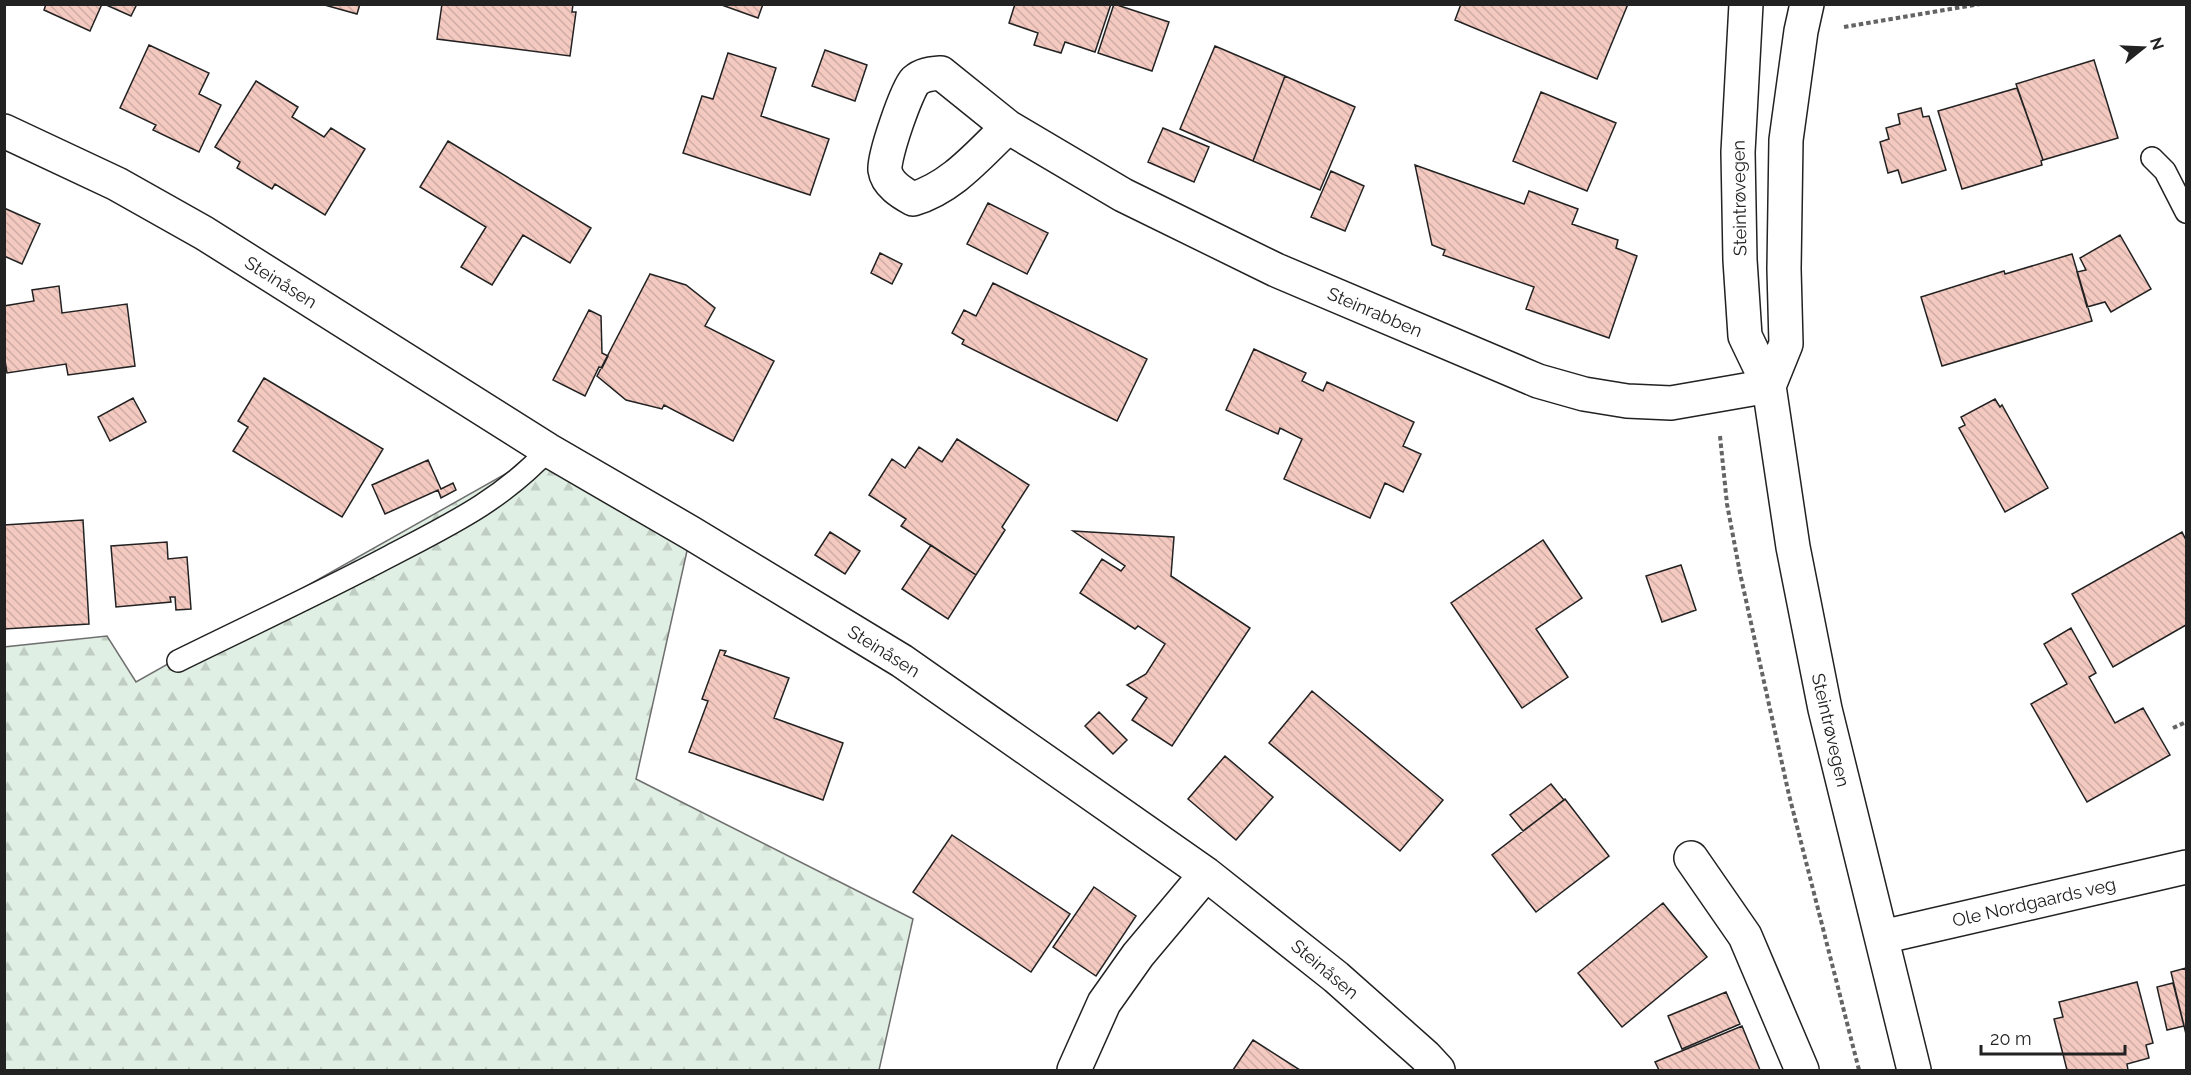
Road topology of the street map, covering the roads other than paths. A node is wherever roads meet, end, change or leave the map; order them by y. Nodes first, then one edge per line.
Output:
1 (1746, 4) edge
2 (1807, 4) edge
3 (1008, 127) dead end
4 (4, 131) edge
5 (2152, 158) dead end
6 (2187, 212) edge
7 (1769, 386) junction
8 (548, 450) junction
9 (177, 661) dead end
10 (1691, 858) dead end
11 (2187, 867) edge
12 (1206, 874) junction
13 (1882, 938) junction
14 (1074, 1071) edge
15 (1438, 1071) edge
16 (1802, 1071) edge
17 (1914, 1071) edge

1 - 7 street, Steintrøvegen
2 - 7 street
3 - 7 street, Steinrabben
4 - 8 street, Steinåsen
5 - 6 lane
7 - 13 street, Steintrøvegen
8 - 9 lane
8 - 12 street, Steinåsen
10 - 16 street
11 - 13 street, Ole Nordgaards veg
12 - 14 street
12 - 15 street, Steinåsen
13 - 17 street, Steintrøvegen

